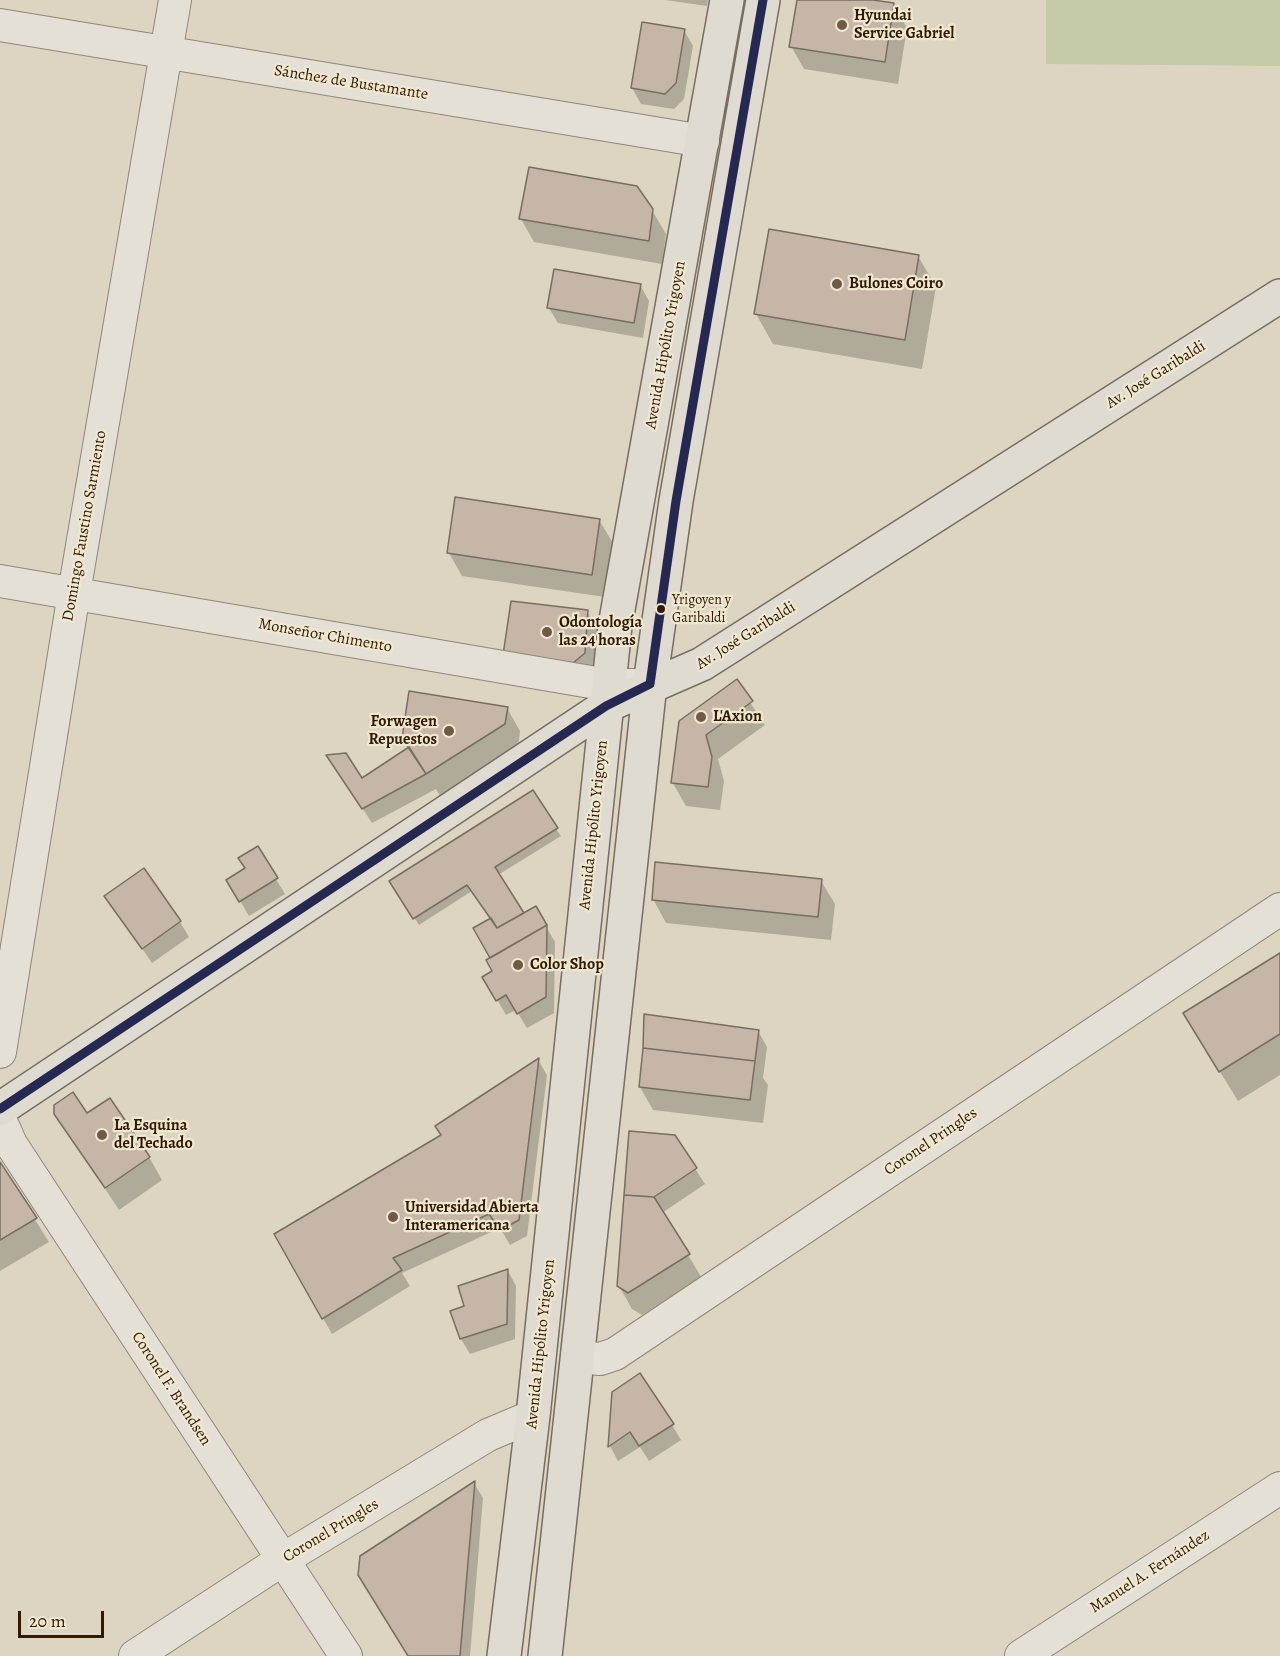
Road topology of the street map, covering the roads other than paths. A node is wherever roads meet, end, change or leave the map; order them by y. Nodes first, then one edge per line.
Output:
1 (175, 0) edge
2 (727, 0) edge
3 (763, 0) edge
4 (0, 25) edge
5 (166, 53) junction
6 (703, 141) junction
7 (1280, 296) edge
8 (0, 581) edge
9 (74, 593) junction
10 (650, 684) junction
11 (607, 695) junction
12 (1280, 909) edge
13 (0, 1052) edge
14 (0, 1109) edge
15 (0, 1119) edge
16 (577, 1357) junction
17 (533, 1416) junction
18 (1280, 1488) edge
19 (282, 1560) junction
20 (135, 1656) edge
21 (346, 1656) edge
22 (504, 1656) edge
23 (545, 1656) edge
24 (1021, 1656) edge

1 - 5 street, Domingo Faustino Sarmiento
2 - 6 main road, Avenida Hipólito Yrigoyen
3 - 10 main road
4 - 5 street, Sánchez de Bustamante
5 - 6 street, Sánchez de Bustamante
5 - 9 street, Domingo Faustino Sarmiento
6 - 11 main road, Avenida Hipólito Yrigoyen
7 - 10 main road, Av. José Garibaldi
8 - 9 street, Monseñor Chimento
9 - 11 street, Monseñor Chimento
9 - 13 street, Domingo Faustino Sarmiento
10 - 11 main road, Av. José Garibaldi
10 - 16 main road
11 - 14 main road, Av. José Garibaldi
11 - 17 main road, Avenida Hipólito Yrigoyen
12 - 16 street, Coronel Pringles
15 - 19 street, Coronel F. Brandsen
16 - 23 main road
17 - 19 street, Coronel Pringles
17 - 22 main road, Avenida Hipólito Yrigoyen
18 - 24 street, Manuel A. Fernández
19 - 20 street, Coronel Pringles
19 - 21 street, Coronel F. Brandsen

